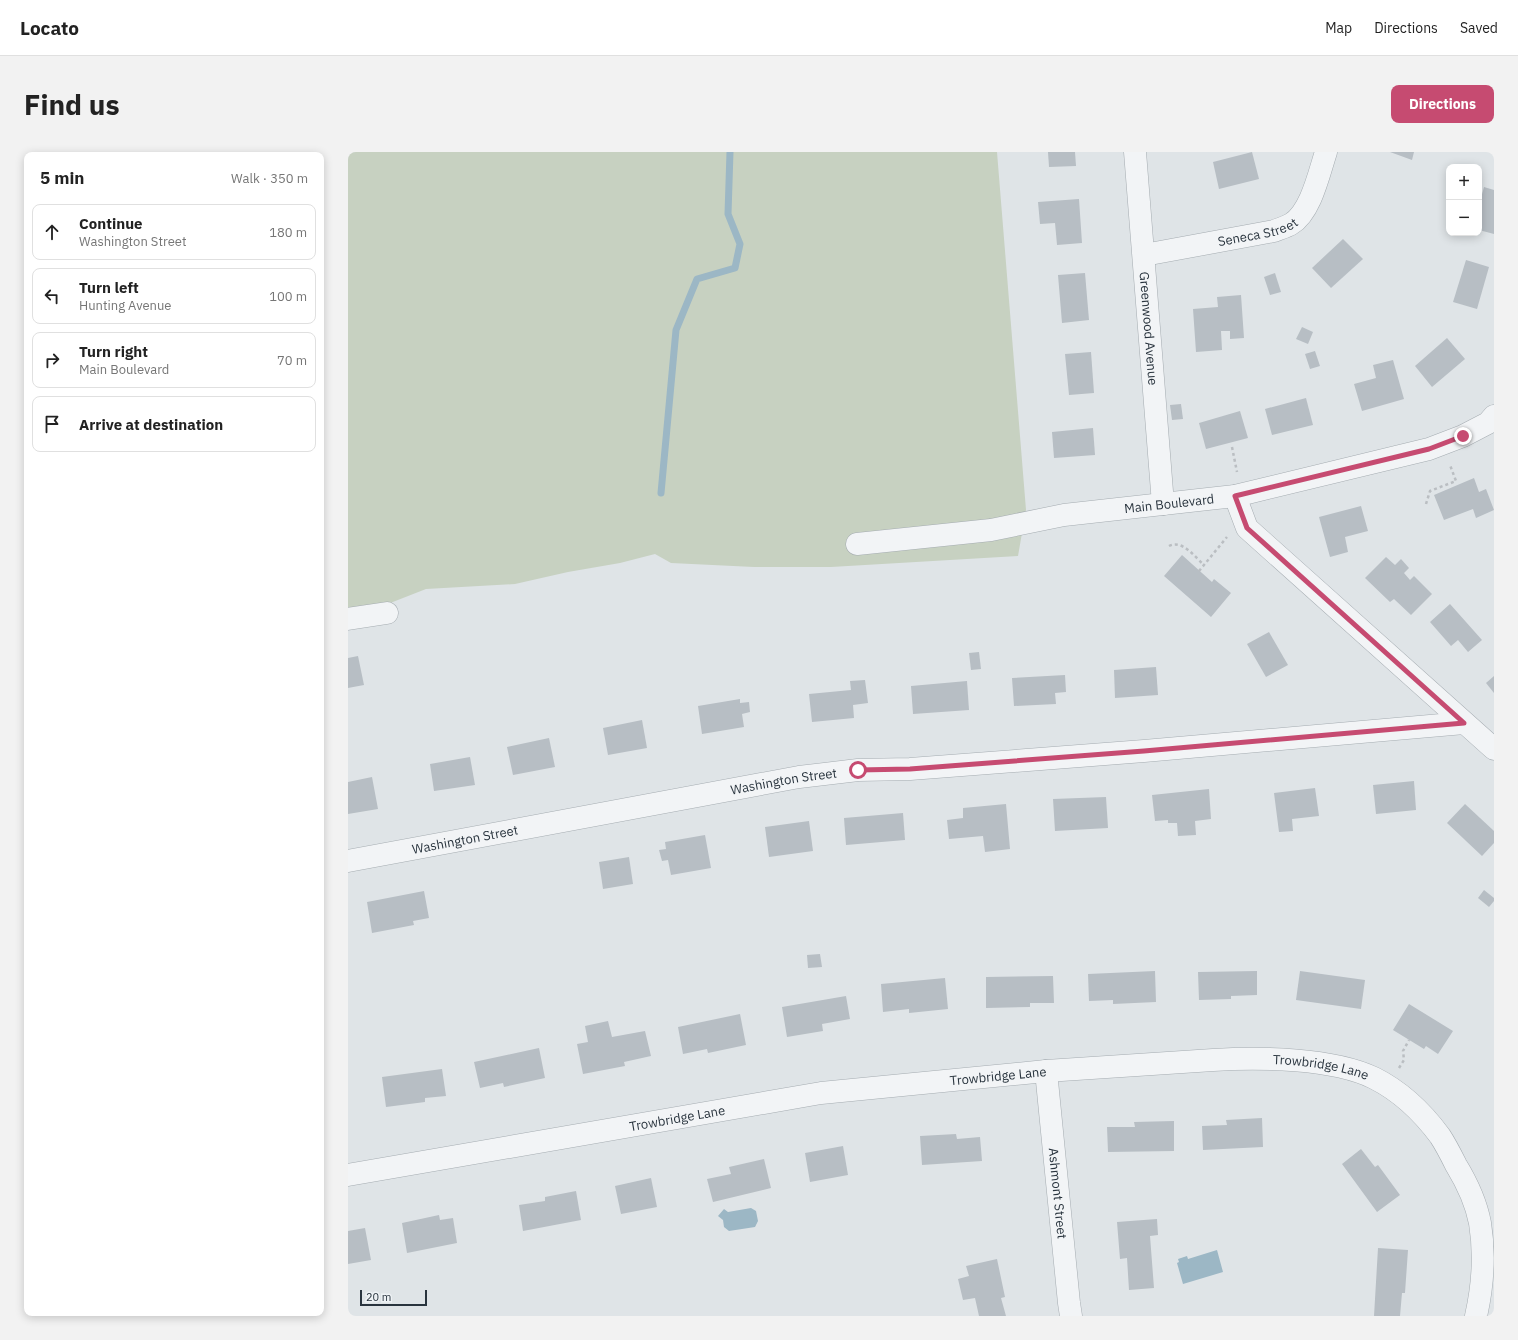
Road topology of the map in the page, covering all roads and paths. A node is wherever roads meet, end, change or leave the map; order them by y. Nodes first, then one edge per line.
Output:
1 (1135, 152) edge
2 (1326, 152) edge
3 (1144, 255) junction
4 (1492, 422) edge
5 (1450, 465) dead end
6 (1235, 496) junction
7 (1163, 504) junction
8 (1426, 504) dead end
9 (1245, 524) junction
10 (856, 544) dead end
11 (1169, 546) dead end
12 (1204, 564) junction
13 (1199, 571) dead end
14 (387, 613) dead end
15 (348, 619) edge
16 (1464, 723) junction
17 (1494, 749) edge
18 (348, 861) edge
19 (1409, 1040) dead end
20 (1046, 1071) junction
21 (1397, 1071) dead end
22 (348, 1175) edge
23 (1071, 1316) edge
24 (1476, 1316) edge

1 - 3 street, Greenwood Avenue
2 - 3 street, Seneca Street
3 - 7 street, Greenwood Avenue
4 - 6 street, Main Boulevard
5 - 8 path
6 - 7 street, Main Boulevard
6 - 9 street
7 - 10 street, Main Boulevard
9 - 12 path
9 - 16 street
11 - 12 path
12 - 13 path
14 - 15 street
16 - 17 street
16 - 18 street, Washington Street
19 - 21 path
20 - 22 street, Trowbridge Lane
20 - 23 street, Ashmont Street
20 - 24 street, Trowbridge Lane

